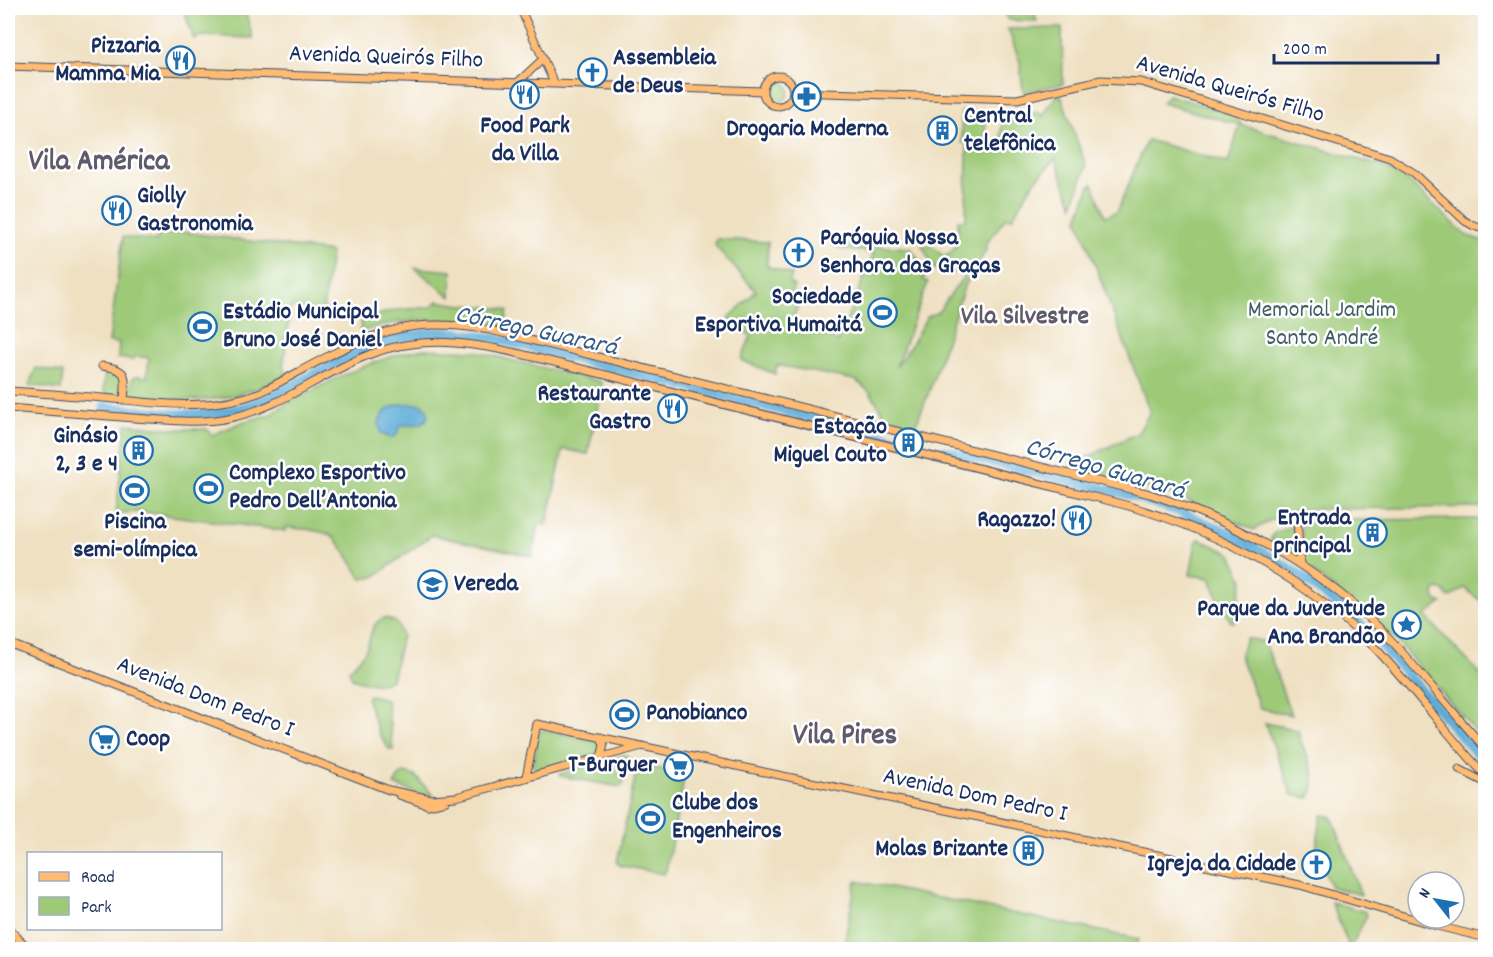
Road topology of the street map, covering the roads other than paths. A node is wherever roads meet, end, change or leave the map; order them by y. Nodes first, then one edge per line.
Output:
1 (520, 8) edge
2 (543, 59) junction
3 (8, 66) edge
4 (518, 82) junction
5 (554, 83) junction
6 (763, 91) junction
7 (793, 92) junction
8 (1485, 230) edge
9 (102, 366) dead end
10 (8, 391) edge
11 (124, 400) junction
12 (8, 408) edge
13 (1297, 518) dead end
14 (1300, 565) junction
15 (8, 643) edge
16 (601, 737) junction
17 (642, 746) junction
18 (1485, 749) edge
19 (601, 757) junction
20 (1459, 769) dead end
21 (1485, 776) edge
22 (526, 777) junction
23 (1485, 783) edge
24 (8, 928) edge
25 (1485, 938) edge
26 (8, 943) edge
27 (14, 950) edge
28 (30, 950) edge

1 - 2 main road
2 - 4 main road
2 - 5 main road
3 - 4 main road, Avenida Queirós Filho
4 - 5 main road, Avenida Queirós Filho
5 - 6 main road, Avenida Queirós Filho
6 - 7 main road
6 - 7 main road
7 - 8 main road, Avenida Queirós Filho
9 - 11 main road
10 - 11 main road
11 - 14 main road
12 - 21 main road
13 - 14 main road
14 - 18 main road
15 - 22 main road, Avenida Dom Pedro I
16 - 17 main road
16 - 19 main road
16 - 22 main road
17 - 19 main road, Avenida Dom Pedro I
17 - 25 main road, Avenida Dom Pedro I
19 - 22 main road, Avenida Dom Pedro I
20 - 23 main road
24 - 28 main road
26 - 27 main road

